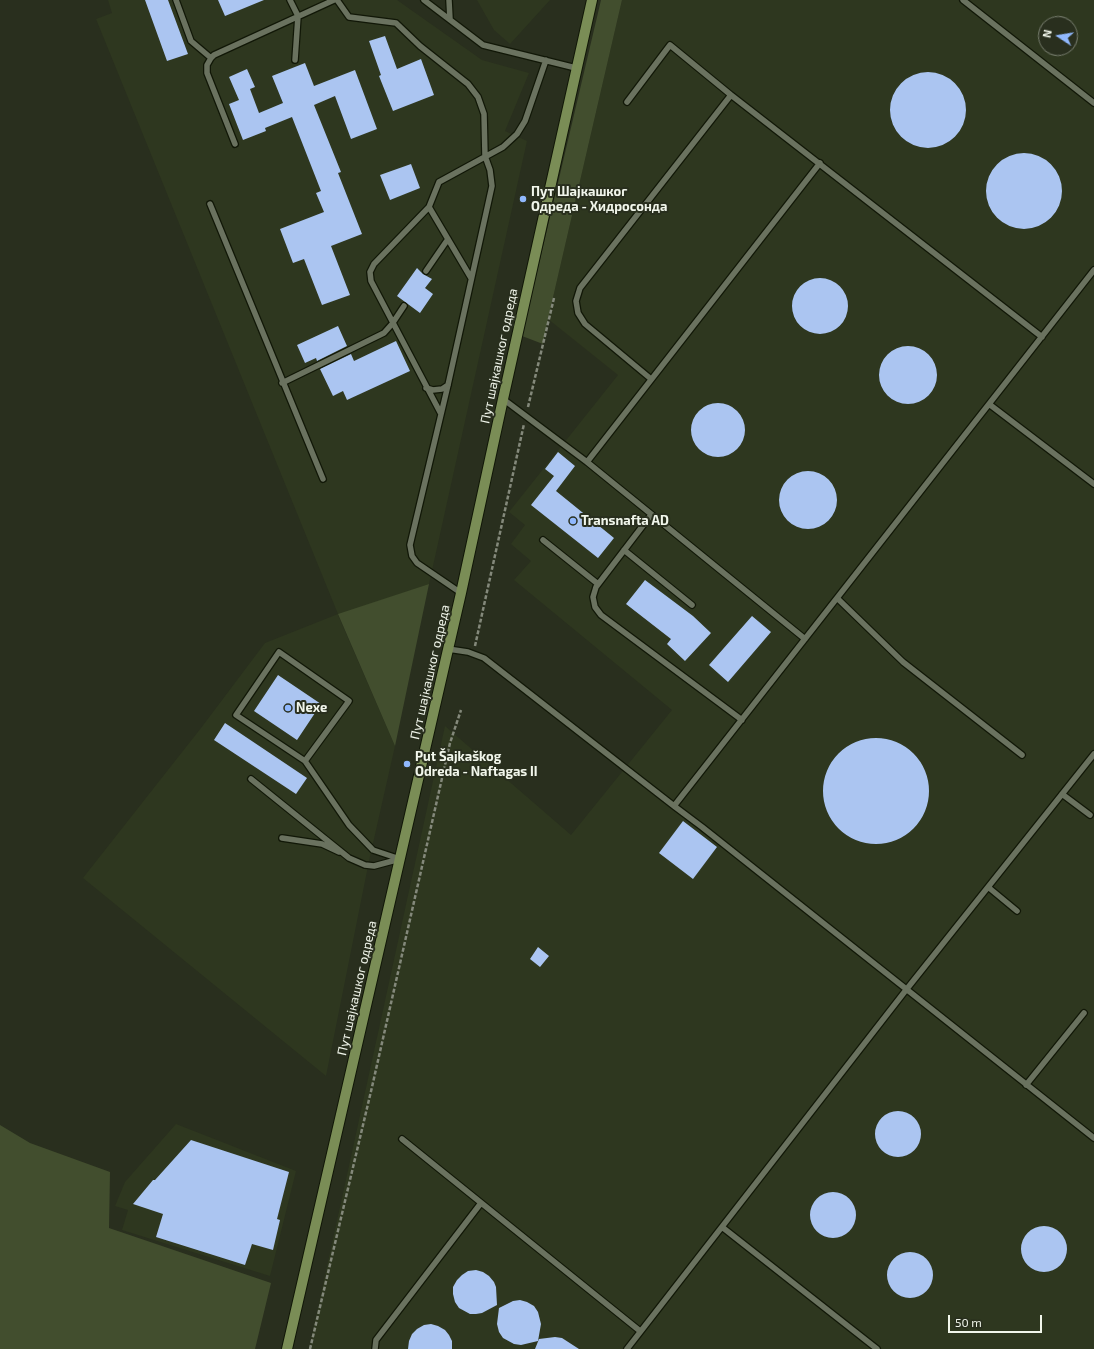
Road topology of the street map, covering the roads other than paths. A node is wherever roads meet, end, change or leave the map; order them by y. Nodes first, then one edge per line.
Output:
1 (176, 0) edge
2 (290, 0) edge
3 (336, 0) edge
4 (424, 0) edge
5 (449, 0) edge
6 (592, 0) edge
7 (963, 0) edge
8 (298, 16) junction
9 (450, 19) junction
10 (211, 58) junction
11 (295, 60) dead end
12 (546, 60) junction
13 (576, 68) junction
14 (731, 95) junction
15 (627, 102) dead end
16 (1094, 104) edge
17 (235, 144) dead end
18 (485, 156) junction
19 (820, 164) junction
20 (210, 204) dead end
21 (429, 207) junction
22 (448, 239) junction
23 (1094, 270) edge
24 (426, 271) dead end
25 (471, 278) junction
26 (404, 306) dead end
27 (392, 324) junction
28 (1042, 337) junction
29 (651, 379) junction
30 (282, 383) junction
31 (448, 385) junction
32 (426, 388) junction
33 (503, 400) junction
34 (990, 404) junction
35 (441, 414) junction
36 (587, 462) junction
37 (323, 479) dead end
38 (1094, 484) edge
39 (651, 514) junction
40 (543, 540) dead end
41 (624, 550) junction
42 (598, 584) junction
43 (461, 593) junction
44 (837, 598) junction
45 (692, 605) dead end
46 (805, 639) junction
47 (448, 649) junction
48 (742, 720) junction
49 (1094, 754) edge
50 (1022, 755) dead end
51 (305, 762) junction
52 (252, 779) dead end
53 (1062, 794) junction
54 (674, 806) junction
55 (1090, 815) dead end
56 (282, 838) dead end
57 (350, 858) junction
58 (400, 859) junction
59 (988, 887) junction
60 (1017, 910) dead end
61 (906, 990) junction
62 (1084, 1013) dead end
63 (1026, 1085) junction
64 (1094, 1138) edge
65 (402, 1139) dead end
66 (481, 1203) junction
67 (722, 1227) junction
68 (640, 1331) junction
69 (287, 1349) edge
70 (375, 1349) edge
71 (627, 1349) edge
72 (877, 1349) edge

1 - 10 lane
2 - 8 lane
3 - 8 lane
3 - 18 lane
4 - 9 lane
5 - 9 lane
6 - 13 street, Пут шајкашког одреда
7 - 16 lane
8 - 10 lane
8 - 11 lane
9 - 12 lane
10 - 17 lane
12 - 13 lane
12 - 18 lane
13 - 33 street, Пут шајкашког одреда
14 - 15 lane
14 - 19 lane
14 - 29 lane
18 - 21 lane
18 - 25 lane
19 - 28 lane
19 - 29 lane
20 - 30 lane
21 - 22 lane
21 - 27 lane
22 - 24 lane
22 - 25 lane
23 - 28 lane
25 - 31 lane
26 - 27 lane
27 - 30 lane
27 - 32 lane
28 - 34 lane
29 - 36 lane
30 - 37 lane
31 - 32 lane
31 - 35 lane
32 - 35 lane
33 - 36 lane
33 - 43 street, Пут шајкашког одреда
34 - 38 lane
34 - 44 lane
35 - 43 lane
36 - 39 lane
39 - 41 lane
39 - 46 lane
40 - 42 lane
41 - 42 lane
41 - 45 lane
42 - 48 lane
43 - 47 street, Пут шајкашког одреда
44 - 46 lane
44 - 50 lane
46 - 48 lane
47 - 54 lane
47 - 58 street, Пут шајкашког одреда
48 - 54 lane
49 - 53 lane
51 - 51 lane
51 - 58 lane
52 - 57 lane
53 - 55 lane
53 - 59 lane
54 - 61 lane
56 - 57 lane
57 - 58 lane
58 - 69 street, Пут шајкашког одреда
59 - 60 lane
59 - 61 lane
61 - 63 lane
61 - 67 lane
62 - 63 lane
63 - 64 lane
65 - 66 lane
66 - 68 lane
66 - 70 lane
67 - 68 lane
67 - 72 lane
68 - 71 lane

